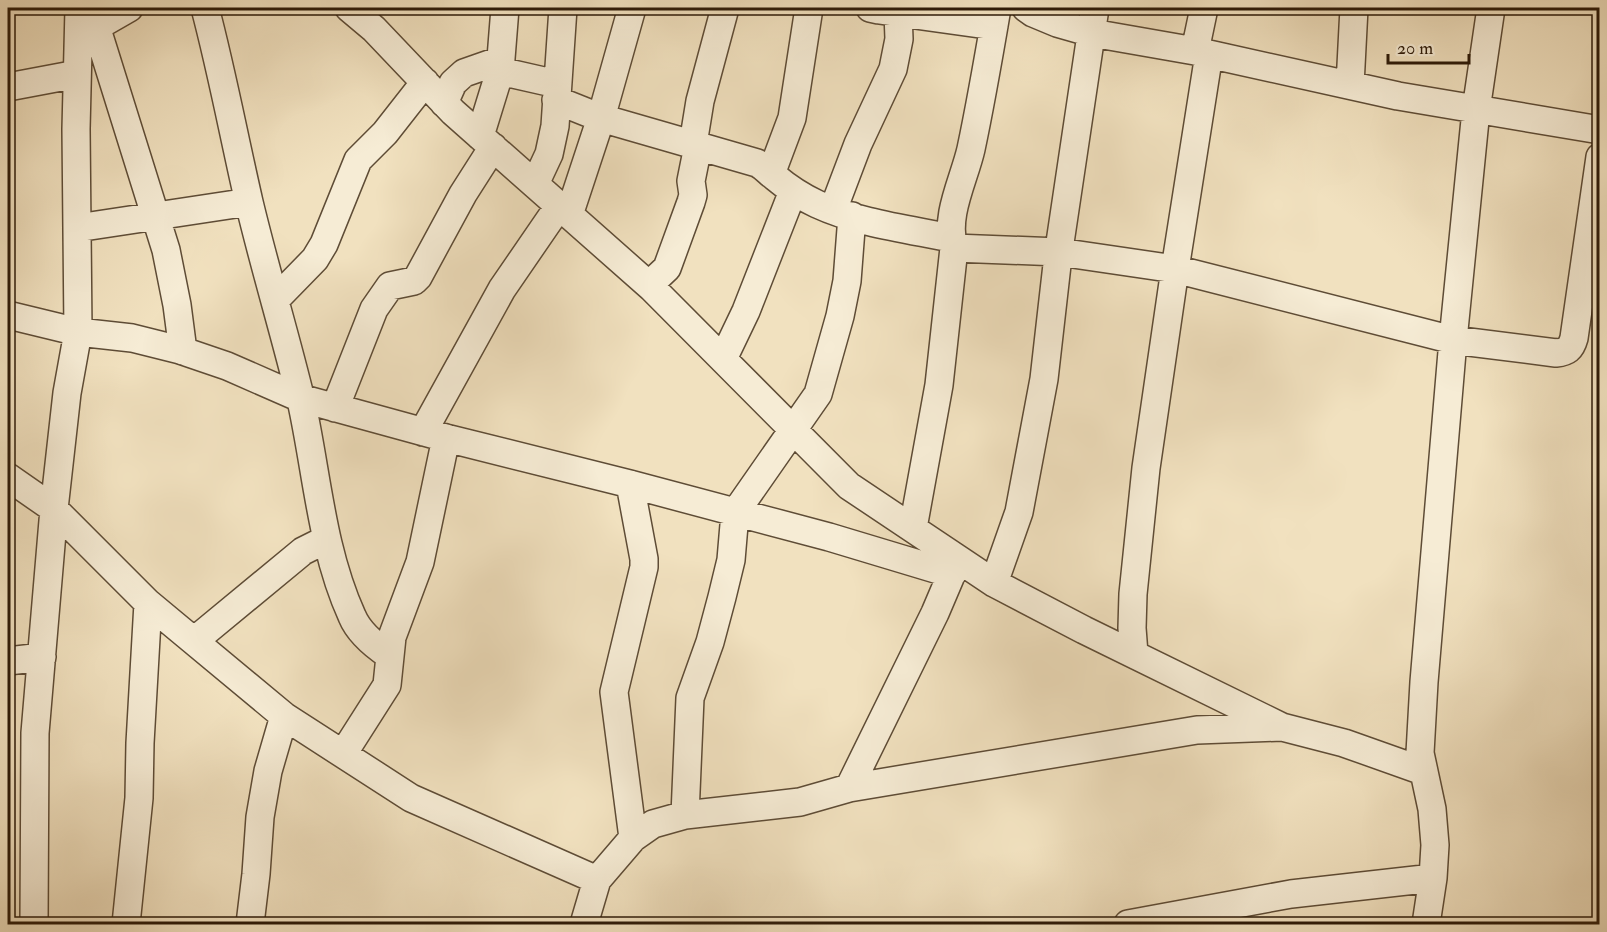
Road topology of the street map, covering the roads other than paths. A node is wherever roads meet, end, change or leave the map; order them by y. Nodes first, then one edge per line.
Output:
1 (129, 8) edge
2 (205, 8) edge
3 (349, 8) edge
4 (505, 8) edge
5 (562, 8) edge
6 (632, 8) edge
7 (725, 8) edge
8 (809, 8) edge
9 (870, 8) edge
10 (1026, 8) edge
11 (1204, 8) edge
12 (1354, 8) edge
13 (1491, 8) edge
14 (898, 13) junction
15 (996, 17) edge
16 (1094, 20) edge
17 (84, 24) edge
18 (1202, 53) junction
19 (500, 66) junction
20 (77, 74) junction
21 (425, 82) junction
22 (1350, 85) junction
23 (8, 87) edge
24 (557, 92) junction
25 (444, 103) junction
26 (1476, 110) junction
27 (601, 118) junction
28 (1599, 130) edge
29 (486, 142) junction
30 (695, 145) junction
31 (1599, 157) edge
32 (771, 174) junction
33 (535, 184) junction
34 (793, 191) junction
35 (249, 202) junction
36 (564, 210) junction
37 (842, 213) junction
38 (154, 216) junction
39 (77, 228) junction
40 (953, 243) junction
41 (1059, 252) junction
42 (1175, 269) junction
43 (649, 285) junction
44 (275, 300) junction
45 (8, 315) edge
46 (78, 332) junction
47 (1453, 340) junction
48 (183, 351) junction
49 (723, 359) junction
50 (300, 398) junction
51 (335, 408) junction
52 (792, 429) junction
53 (435, 435) junction
54 (8, 477) edge
55 (630, 484) junction
56 (54, 509) junction
57 (735, 513) junction
58 (913, 528) junction
59 (325, 540) junction
60 (955, 566) junction
61 (994, 583) junction
62 (148, 603) junction
63 (194, 641) junction
64 (1134, 654) junction
65 (389, 655) junction
66 (42, 657) junction
67 (8, 661) edge
68 (284, 716) junction
69 (1282, 727) junction
70 (343, 754) junction
71 (1423, 771) junction
72 (849, 788) junction
73 (684, 815) junction
74 (633, 838) junction
75 (1433, 878) junction
76 (597, 880) junction
77 (34, 924) edge
78 (126, 924) edge
79 (250, 924) edge
80 (584, 924) edge
81 (1128, 924) edge
82 (1426, 924) edge

1 - 17 street
2 - 35 street
3 - 21 street
4 - 19 street
5 - 24 street
6 - 27 street
7 - 30 street
8 - 32 street
9 - 14 street
10 - 16 street
11 - 18 street
12 - 22 street
13 - 26 street
14 - 15 street
14 - 37 street
15 - 40 street
16 - 18 street
16 - 41 street
17 - 20 street
17 - 38 street
18 - 22 street
18 - 42 street
19 - 24 street
19 - 25 street
19 - 29 street
20 - 23 street
20 - 39 street
21 - 25 street
21 - 44 street
22 - 26 street
24 - 27 street
24 - 33 street
25 - 29 street
26 - 28 street
26 - 47 street
27 - 30 street
27 - 36 street
29 - 33 street
29 - 51 street
30 - 32 street
30 - 43 street
31 - 47 street
32 - 34 street
33 - 36 street
34 - 37 street
34 - 49 street
35 - 38 street
35 - 44 street
36 - 43 street
36 - 53 street
37 - 40 street
37 - 52 street
38 - 39 street
38 - 48 street
39 - 46 street
40 - 41 street
40 - 58 street
41 - 42 street
41 - 61 street
42 - 47 street
42 - 64 street
43 - 49 street
44 - 50 street
45 - 46 street
46 - 48 street
46 - 56 street
47 - 71 street
48 - 50 street
49 - 52 street
50 - 51 street
50 - 59 street
51 - 53 street
52 - 57 street
52 - 58 street
53 - 55 street
53 - 65 street
54 - 56 street
55 - 57 street
55 - 74 street
56 - 62 street
56 - 66 street
57 - 60 street
57 - 73 street
58 - 60 street
59 - 63 street
59 - 65 street
60 - 61 street
60 - 72 street
61 - 64 street
62 - 63 street
62 - 78 street
63 - 68 street
64 - 69 street
65 - 70 street
66 - 67 street
66 - 77 street
68 - 70 street
68 - 79 street
69 - 71 street
69 - 72 street
70 - 76 street
71 - 75 street
72 - 73 street
73 - 74 street
74 - 76 street
75 - 81 street
75 - 82 street
76 - 80 street

